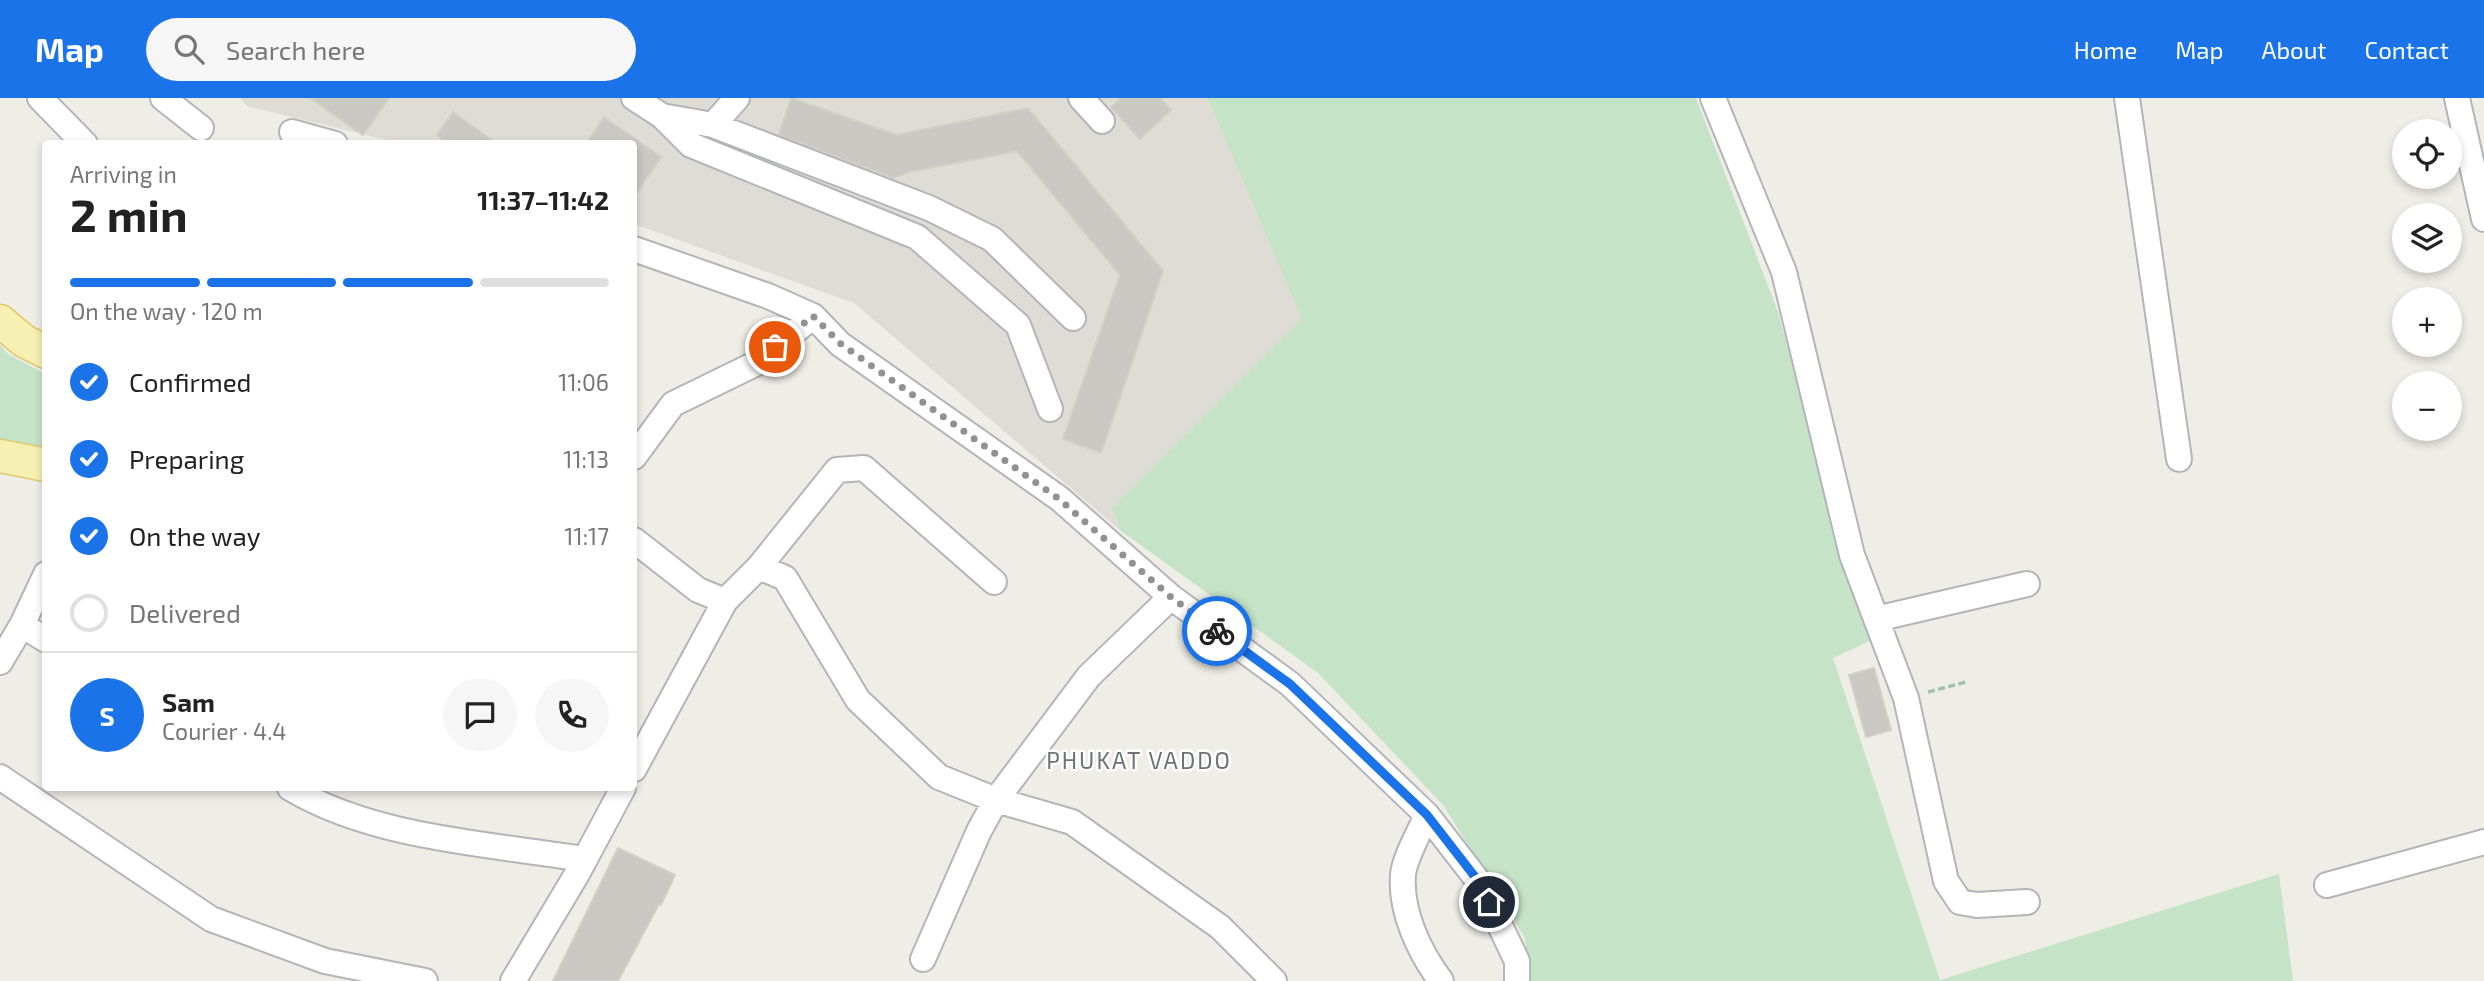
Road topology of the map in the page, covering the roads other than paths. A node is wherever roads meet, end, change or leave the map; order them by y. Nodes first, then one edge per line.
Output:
1 (40, 98) edge
2 (163, 98) edge
3 (634, 98) edge
4 (737, 98) edge
5 (1081, 98) edge
6 (1713, 98) edge
7 (2127, 98) edge
8 (2457, 98) edge
9 (662, 116) junction
10 (1102, 121) dead end
11 (713, 125) junction
12 (201, 128) dead end
13 (292, 132) dead end
14 (81, 140) edge
15 (321, 140) edge
16 (2484, 219) edge
17 (637, 250) edge
18 (813, 316) junction
19 (1073, 318) dead end
20 (0, 321) edge
21 (42, 350) edge
22 (1050, 409) dead end
23 (637, 453) edge
24 (0, 456) edge
25 (2179, 459) dead end
26 (42, 464) edge
27 (637, 543) edge
28 (759, 567) junction
29 (42, 582) edge
30 (993, 582) dead end
31 (2027, 584) dead end
32 (1171, 597) junction
33 (725, 601) junction
34 (1876, 619) junction
35 (22, 625) junction
36 (42, 637) edge
37 (0, 663) edge
38 (637, 763) edge
39 (0, 777) edge
40 (296, 791) edge
41 (621, 791) edge
42 (996, 800) junction
43 (1427, 815) junction
44 (2484, 842) edge
45 (584, 859) junction
46 (2327, 885) dead end
47 (2027, 902) dead end
48 (923, 959) dead end
49 (425, 981) edge
50 (513, 981) edge
51 (1273, 981) edge
52 (1441, 981) edge
53 (1517, 981) edge

1 - 14 street
2 - 12 street
3 - 9 street
4 - 11 street
5 - 10 street
6 - 34 street
7 - 25 street
8 - 16 street
9 - 11 street
9 - 22 street
11 - 19 street
13 - 15 street
17 - 18 street
18 - 23 street
18 - 32 street
20 - 21 main road
24 - 26 main road
27 - 33 street
28 - 30 street
28 - 33 street
28 - 42 street
29 - 35 street
31 - 34 street
32 - 42 street
32 - 43 street
33 - 38 street
34 - 47 street
35 - 36 street
35 - 37 street
39 - 49 street
40 - 45 street
41 - 45 street
42 - 48 street
42 - 51 street
43 - 52 street
43 - 53 street
44 - 46 street
45 - 50 street

